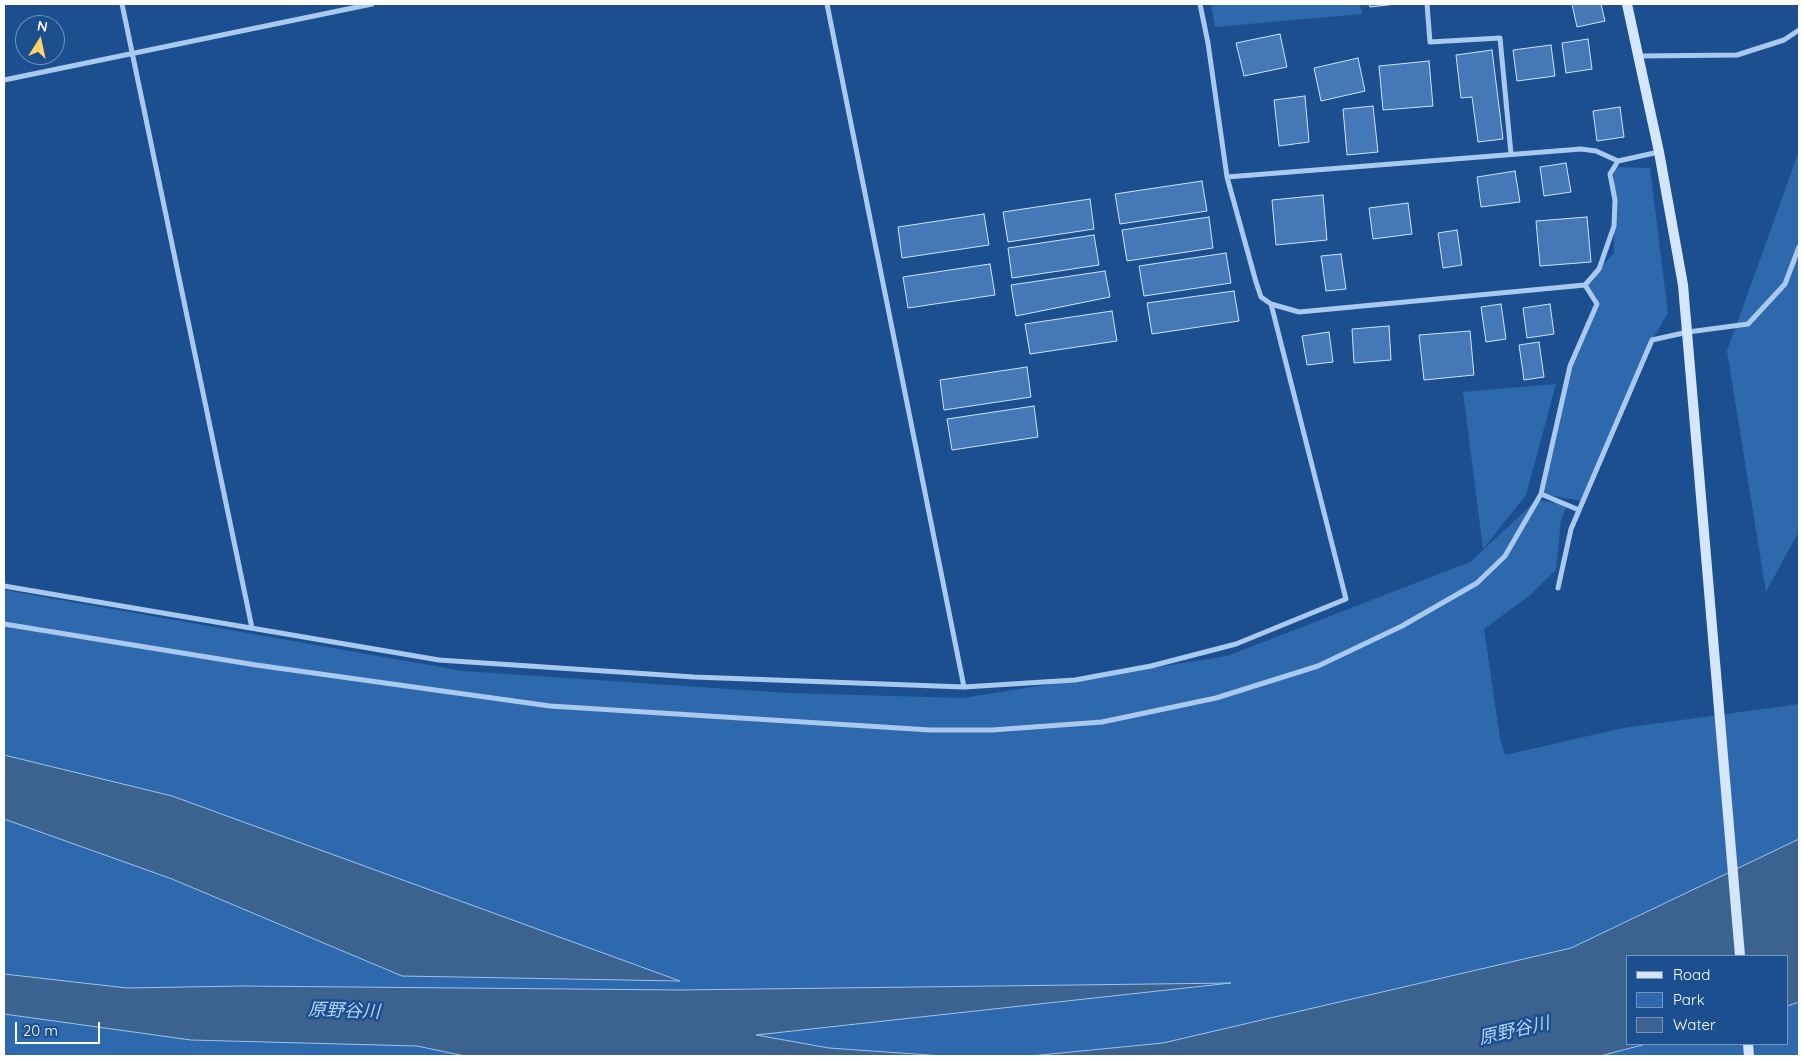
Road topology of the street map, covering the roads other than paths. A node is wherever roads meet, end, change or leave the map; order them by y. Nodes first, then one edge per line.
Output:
1 (122, 4) edge
2 (372, 4) edge
3 (827, 4) edge
4 (1200, 4) edge
5 (1427, 4) edge
6 (1627, 4) edge
7 (1799, 30) edge
8 (134, 52) junction
9 (1638, 56) junction
10 (4, 80) edge
11 (1658, 152) junction
12 (1511, 154) junction
13 (1618, 161) junction
14 (1227, 177) junction
15 (1799, 247) edge
16 (1586, 285) junction
17 (1271, 304) junction
18 (1688, 332) junction
19 (1541, 494) junction
20 (1579, 510) junction
21 (4, 586) edge
22 (1558, 588) dead end
23 (4, 624) edge
24 (252, 628) junction
25 (964, 687) junction
26 (1740, 955) edge

1 - 8 street
2 - 8 street
3 - 25 street
4 - 14 street
5 - 12 street
6 - 9 street
7 - 9 street
8 - 10 street
8 - 24 street
9 - 11 street
11 - 13 street
11 - 18 street
12 - 13 street
12 - 14 street
13 - 16 street
14 - 17 street
15 - 18 street
16 - 17 street
16 - 19 street
17 - 25 street
18 - 20 street
18 - 26 street
19 - 20 street
19 - 23 street
20 - 22 street
21 - 24 street
24 - 25 street

